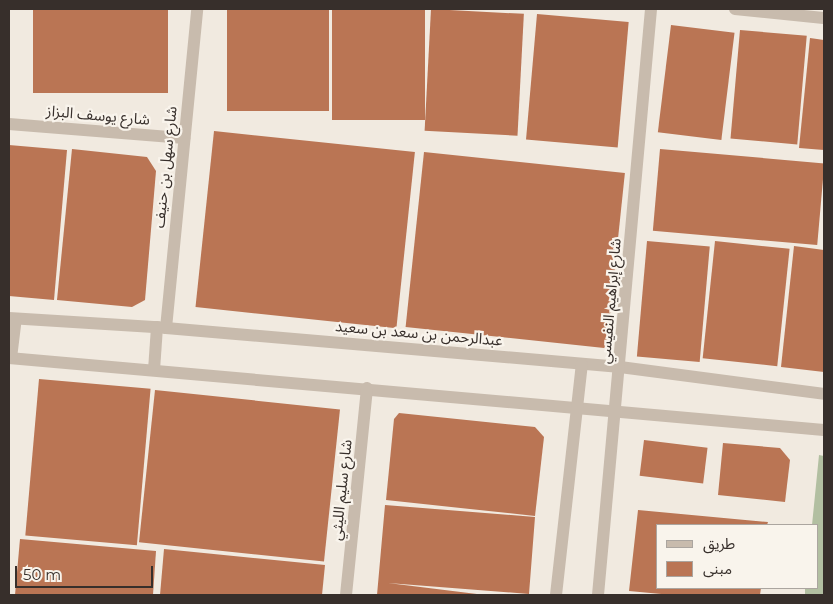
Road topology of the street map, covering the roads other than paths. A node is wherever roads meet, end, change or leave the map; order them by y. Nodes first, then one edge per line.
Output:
1 (197, 9) edge
2 (651, 9) edge
3 (735, 9) edge
4 (824, 18) edge
5 (9, 124) edge
6 (184, 138) junction
7 (12, 318) edge
8 (162, 328) junction
9 (10, 358) edge
10 (582, 364) junction
11 (620, 367) junction
12 (154, 370) junction
13 (368, 388) junction
14 (824, 394) edge
15 (578, 406) junction
16 (616, 409) junction
17 (824, 430) edge
18 (346, 595) edge
19 (556, 595) edge
20 (598, 595) edge

1 - 6 street, شارع سهل بن حنيف
2 - 11 street, شارع إبراهيم النفيسي
3 - 4 street
5 - 6 street, شارع يوسف البزاز
6 - 8 street, شارع سهل بن حنيف
7 - 8 street, عبدالرحمن بن سعد بن سعيد
7 - 9 street
8 - 10 street, عبدالرحمن بن سعد بن سعيد
8 - 12 street, شارع سهل بن حنيف
9 - 12 street
10 - 11 street, عبدالرحمن بن سعد بن سعيد
10 - 15 street, شارع إبراهيم النفيسي
11 - 14 street, عبدالرحمن بن سعد بن سعيد
11 - 16 street, شارع إبراهيم النفيسي
12 - 13 street
13 - 15 street
13 - 18 street, شارع سليم الليثي
15 - 16 street
15 - 19 street, شارع إبراهيم النفيسي
16 - 17 street
16 - 20 street, شارع إبراهيم النفيسي

